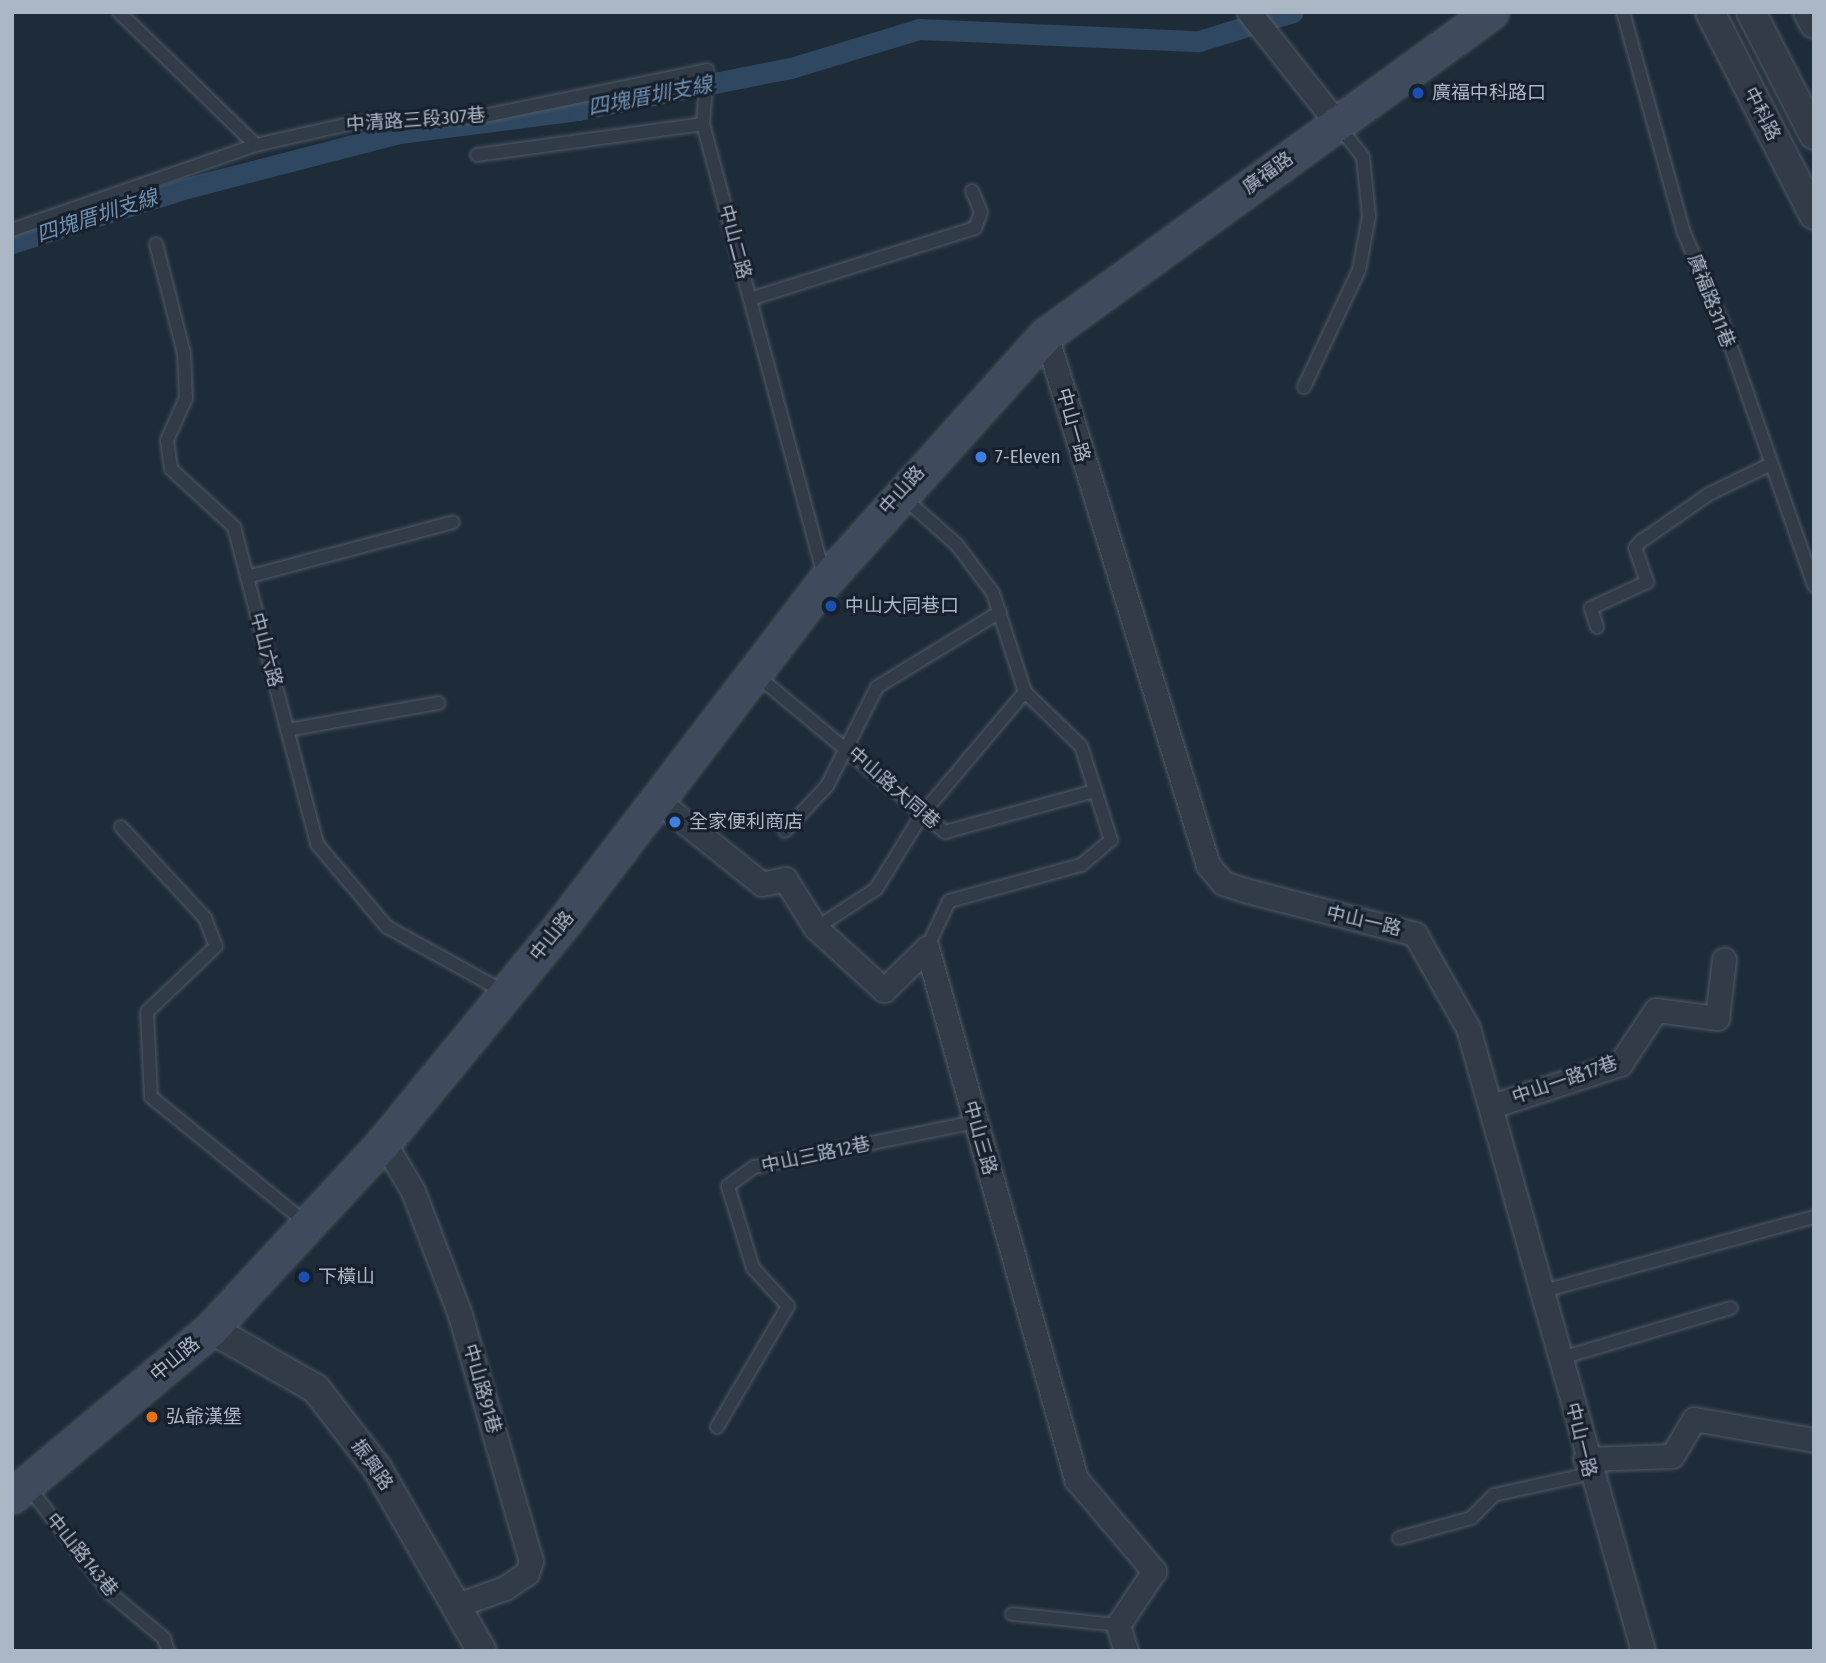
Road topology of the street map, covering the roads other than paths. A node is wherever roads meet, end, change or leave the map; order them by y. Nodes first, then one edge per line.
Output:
1 (119, 12) edge
2 (1249, 12) edge
3 (1492, 12) edge
4 (1623, 12) edge
5 (1710, 12) edge
6 (1751, 12) edge
7 (1808, 12) edge
8 (1814, 23) edge
9 (706, 70) joint
10 (1337, 122) junction
11 (703, 124) junction
12 (1814, 135) edge
13 (256, 145) junction
14 (477, 155) dead end
15 (972, 191) dead end
16 (1814, 215) edge
17 (12, 230) edge
18 (156, 244) dead end
19 (750, 299) junction
20 (1046, 335) junction
21 (1304, 387) dead end
22 (1769, 464) junction
23 (898, 492) junction
24 (453, 522) dead end
25 (1814, 544) edge
26 (1801, 552) junction
27 (247, 577) junction
28 (825, 581) junction
29 (1814, 586) edge
30 (999, 612) junction
31 (1597, 627) dead end
32 (754, 673) junction
33 (1025, 692) junction
34 (439, 703) dead end
35 (287, 730) junction
36 (845, 746) junction
37 (1095, 791) junction
38 (657, 800) junction
39 (923, 813) junction
40 (121, 827) dead end
41 (785, 831) dead end
42 (816, 928) junction
43 (927, 948) junction
44 (1724, 959) dead end
45 (506, 993) junction
46 (1492, 1105) junction
47 (975, 1122) junction
48 (384, 1142) junction
49 (1814, 1217) edge
50 (306, 1223) junction
51 (1540, 1292) junction
52 (1731, 1308) dead end
53 (211, 1329) junction
54 (1561, 1357) junction
55 (718, 1427) dead end
56 (1814, 1440) edge
57 (1587, 1466) junction
58 (19, 1490) edge
59 (1399, 1538) dead end
60 (460, 1604) junction
61 (1012, 1614) dead end
62 (1118, 1625) junction
63 (169, 1651) edge
64 (482, 1651) edge
65 (1126, 1651) edge
66 (1643, 1651) edge

1 - 13 lane
2 - 10 street
3 - 10 main road, 廣福路
4 - 22 lane, 廣福路311巷
5 - 16 street, 中科路
6 - 12 street, 中科路
7 - 8 street
9 - 11 lane, 中山二路
9 - 13 lane, 中清路三段307巷
10 - 20 main road, 廣福路
10 - 21 lane
11 - 14 lane
11 - 19 lane, 中山二路
13 - 17 lane, 中清路三段307巷
15 - 19 lane
18 - 27 lane, 中山六路
19 - 28 lane, 中山二路
20 - 23 main road, 中山路
20 - 46 street, 中山一路
22 - 26 lane, 廣福路311巷
22 - 31 lane
23 - 28 main road, 中山路
23 - 30 lane
24 - 27 lane
25 - 26 lane
26 - 29 lane, 廣福路311巷
27 - 35 lane, 中山六路
28 - 32 main road, 中山路
30 - 33 lane
30 - 36 lane
32 - 36 lane, 中山路大同巷
32 - 38 main road, 中山路
33 - 37 lane
33 - 39 lane
34 - 35 lane
35 - 45 lane, 中山六路
36 - 39 lane, 中山路大同巷
36 - 41 lane
37 - 39 lane, 中山路大同巷
37 - 43 lane
38 - 42 street
38 - 45 main road, 中山路
39 - 42 lane
40 - 50 lane
42 - 43 street
43 - 47 street, 中山三路
44 - 46 street, 中山一路17巷
45 - 48 main road, 中山路
46 - 51 street, 中山一路
47 - 55 lane, 中山三路12巷
47 - 62 street, 中山三路
48 - 50 main road, 中山路
48 - 60 street, 中山路91巷
49 - 51 lane
50 - 53 main road, 中山路
51 - 54 street, 中山一路
52 - 54 lane
53 - 58 main road, 中山路
53 - 60 street, 振興路
54 - 57 street, 中山一路
56 - 57 street
57 - 59 lane
57 - 66 street, 中山一路
58 - 63 lane, 中山路143巷
60 - 64 street, 振興路
61 - 62 lane
62 - 65 street

